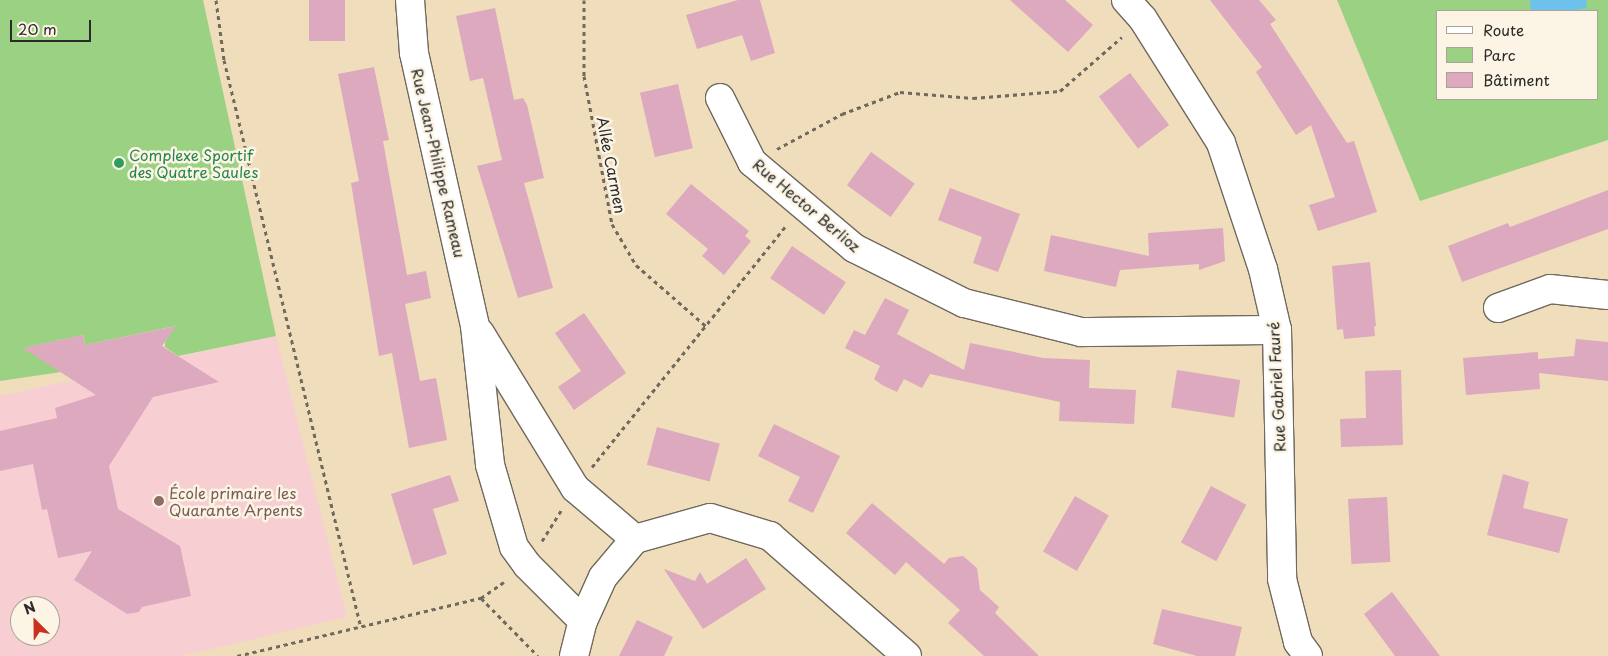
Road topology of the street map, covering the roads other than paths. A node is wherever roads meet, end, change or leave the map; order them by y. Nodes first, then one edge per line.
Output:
1 (410, 0) edge
2 (1135, 10) edge
3 (720, 98) dead end
4 (1608, 295) edge
5 (1498, 308) dead end
6 (476, 326) junction
7 (1277, 330) junction
8 (635, 539) junction
9 (583, 621) junction
10 (574, 656) edge
11 (907, 656) edge
12 (1308, 656) edge

1 - 6 street, Rue Jean-Philippe Rameau
2 - 7 street, Rue Gabriel Fauré
3 - 7 street, Rue Hector Berlioz
4 - 5 street
6 - 8 street, Rue Jean-Philippe Rameau
6 - 9 street, Rue Jean-Philippe Rameau
7 - 12 street, Rue Gabriel Fauré
8 - 9 street
8 - 11 street
9 - 10 street

